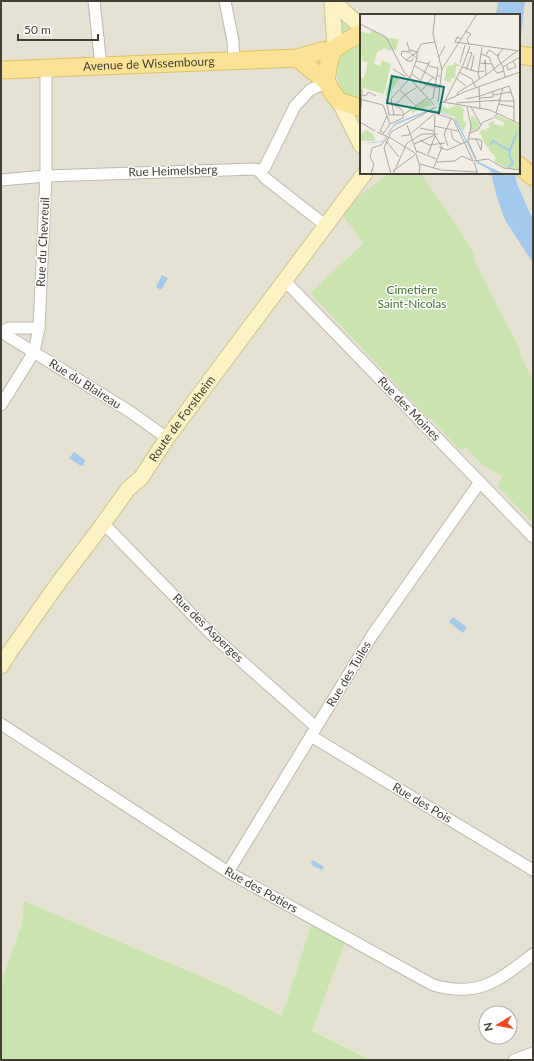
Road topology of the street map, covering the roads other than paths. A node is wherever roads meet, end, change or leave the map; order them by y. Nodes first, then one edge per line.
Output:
1 (94, 1) edge
2 (226, 1) edge
3 (333, 1) edge
4 (360, 26) edge
5 (360, 33) edge
6 (334, 49) junction
7 (297, 58) junction
8 (234, 60) junction
9 (101, 66) junction
10 (46, 68) junction
11 (1, 70) edge
12 (327, 81) junction
13 (339, 101) junction
14 (360, 108) edge
15 (360, 143) edge
16 (259, 171) junction
17 (364, 174) edge
18 (46, 176) junction
19 (1, 180) edge
20 (325, 225) junction
21 (285, 281) junction
22 (39, 328) junction
23 (1, 332) edge
24 (34, 352) junction
25 (1, 405) edge
26 (167, 438) junction
27 (480, 482) junction
28 (104, 524) junction
29 (533, 536) edge
30 (1, 666) edge
31 (1, 724) edge
32 (314, 732) junction
33 (533, 870) edge
34 (228, 872) junction
35 (533, 954) edge
36 (533, 1053) edge
37 (514, 1060) edge

1 - 9 street
2 - 8 street
3 - 4 street
3 - 6 street
5 - 6 main road
6 - 7 main road, Avenue de Wissembourg
6 - 12 main road
7 - 8 main road, Avenue de Wissembourg
7 - 12 main road
8 - 9 main road, Avenue de Wissembourg
9 - 10 main road, Avenue de Wissembourg
10 - 11 main road, Avenue de Wissembourg
10 - 18 street, Rue du Chevreuil
12 - 13 main road
12 - 16 street
13 - 14 main road
13 - 15 street
16 - 18 street, Rue Heimelsberg
16 - 20 street
17 - 20 street, Route de Forstheim
18 - 19 street, Rue Heimelsberg
18 - 22 street, Rue du Chevreuil
20 - 21 street, Route de Forstheim
21 - 26 street, Route de Forstheim
21 - 27 street, Rue des Moines
22 - 23 street, Rue du Blaireau
22 - 24 street, Rue du Chevreuil
23 - 24 street, Rue du Blaireau
24 - 25 street, Rue du Chevreuil
24 - 26 street, Rue du Blaireau
26 - 28 street, Route de Forstheim
27 - 29 street, Rue des Moines
27 - 32 street, Rue des Tuiles
28 - 30 street, Route de Forstheim
28 - 32 street, Rue des Asperges
31 - 34 street, Rue des Potiers
32 - 33 street, Rue des Pois
32 - 34 street, Rue des Tuiles
34 - 35 street, Rue des Potiers
36 - 37 street

